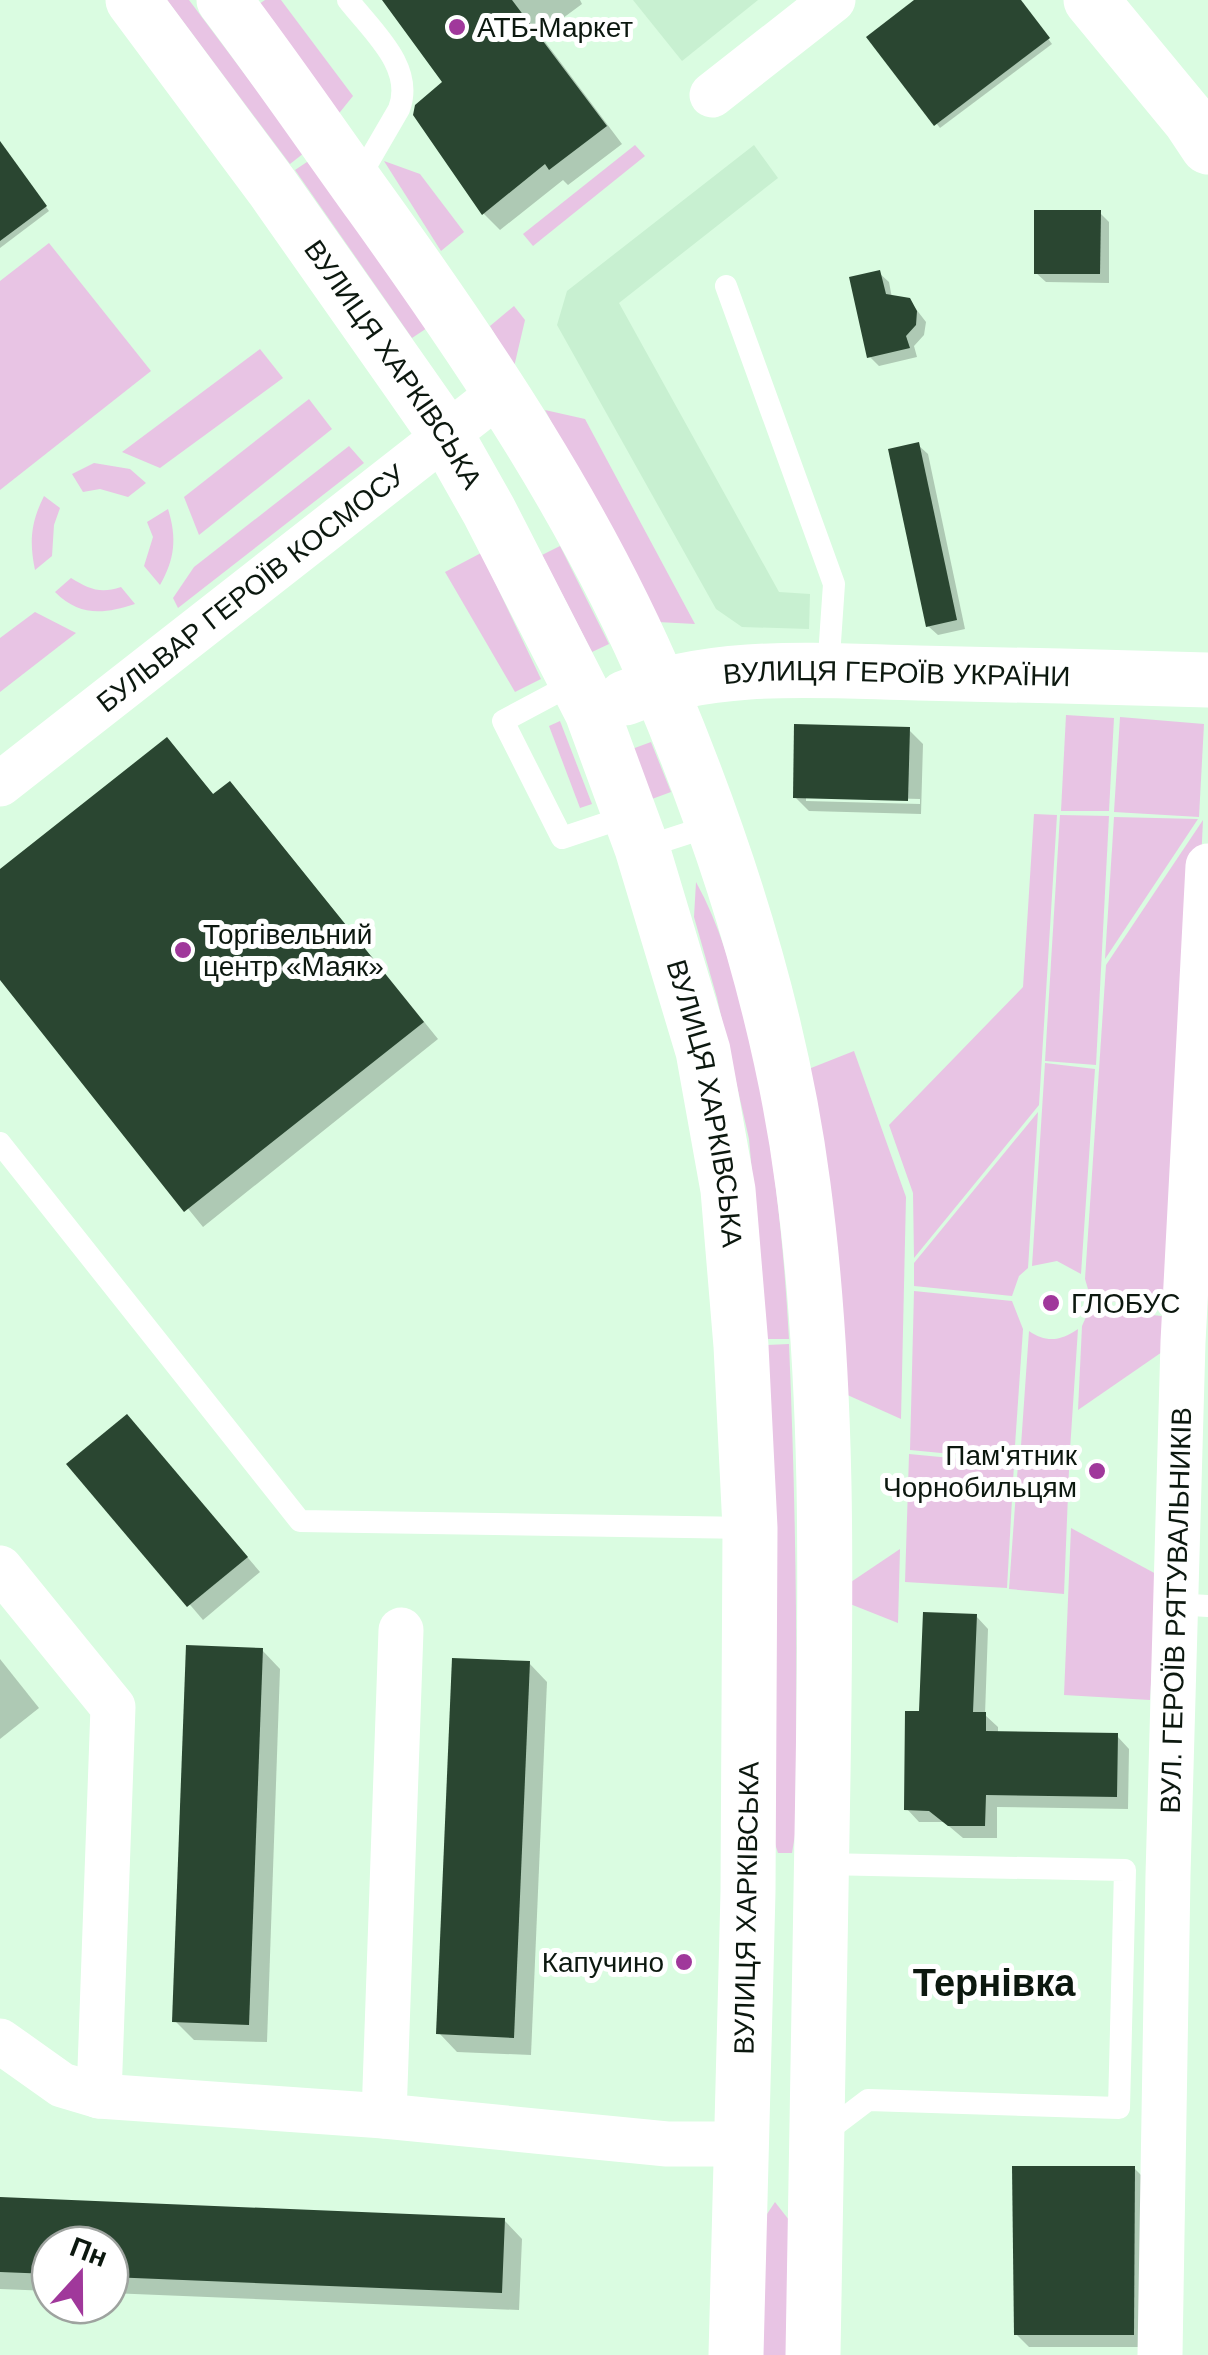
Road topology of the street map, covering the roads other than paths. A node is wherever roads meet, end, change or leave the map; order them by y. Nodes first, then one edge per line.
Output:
1 (132, 0) edge
2 (224, 0) edge
3 (348, 0) edge
4 (833, 0) edge
5 (1091, 0) edge
6 (712, 95) dead end
7 (1208, 147) edge
8 (356, 183) junction
9 (726, 286) dead end
10 (500, 392) junction
11 (446, 436) junction
12 (828, 671) junction
13 (1208, 680) edge
14 (659, 684) junction
15 (585, 696) junction
16 (0, 784) edge
17 (713, 825) junction
18 (636, 832) junction
19 (1208, 866) edge
20 (0, 1143) edge
21 (750, 1528) junction
22 (0, 1568) edge
23 (1191, 1605) edge
24 (401, 1630) dead end
25 (748, 1863) junction
26 (822, 1864) junction
27 (0, 2041) edge
28 (99, 2096) junction
29 (384, 2116) junction
30 (740, 2144) junction
31 (818, 2144) junction
32 (736, 2355) edge
33 (813, 2355) edge
34 (1160, 2355) edge

1 - 11 street, ВУЛИЦЯ ХАРКІВСЬКА
2 - 8 street
3 - 8 lane
4 - 6 street
5 - 7 street
8 - 10 street
9 - 12 lane
10 - 11 street, БУЛЬВАР ГЕРОЇВ КОСМОСУ
10 - 14 street
11 - 15 street, ВУЛИЦЯ ХАРКІВСЬКА
11 - 16 street, БУЛЬВАР ГЕРОЇВ КОСМОСУ
12 - 13 street, ВУЛИЦЯ ГЕРОЇВ УКРАЇНИ
12 - 14 street, ВУЛИЦЯ ГЕРОЇВ УКРАЇНИ
14 - 15 street, ВУЛИЦЯ ГЕРОЇВ УКРАЇНИ
14 - 17 street
15 - 18 street, ВУЛИЦЯ ХАРКІВСЬКА
15 - 18 lane
17 - 18 lane
17 - 26 street
18 - 21 street, ВУЛИЦЯ ХАРКІВСЬКА
19 - 23 street, ВУЛ. ГЕРОЇВ РЯТУВАЛЬНИКІВ
20 - 21 lane
21 - 25 street, ВУЛИЦЯ ХАРКІВСЬКА
22 - 28 street
23 - 34 street, ВУЛ. ГЕРОЇВ РЯТУВАЛЬНИКІВ
24 - 29 street
25 - 26 street
25 - 30 street, ВУЛИЦЯ ХАРКІВСЬКА
26 - 31 street
26 - 31 lane
27 - 28 street
28 - 29 street
29 - 30 street
30 - 31 street
30 - 32 street, ВУЛИЦЯ ХАРКІВСЬКА
31 - 33 street

